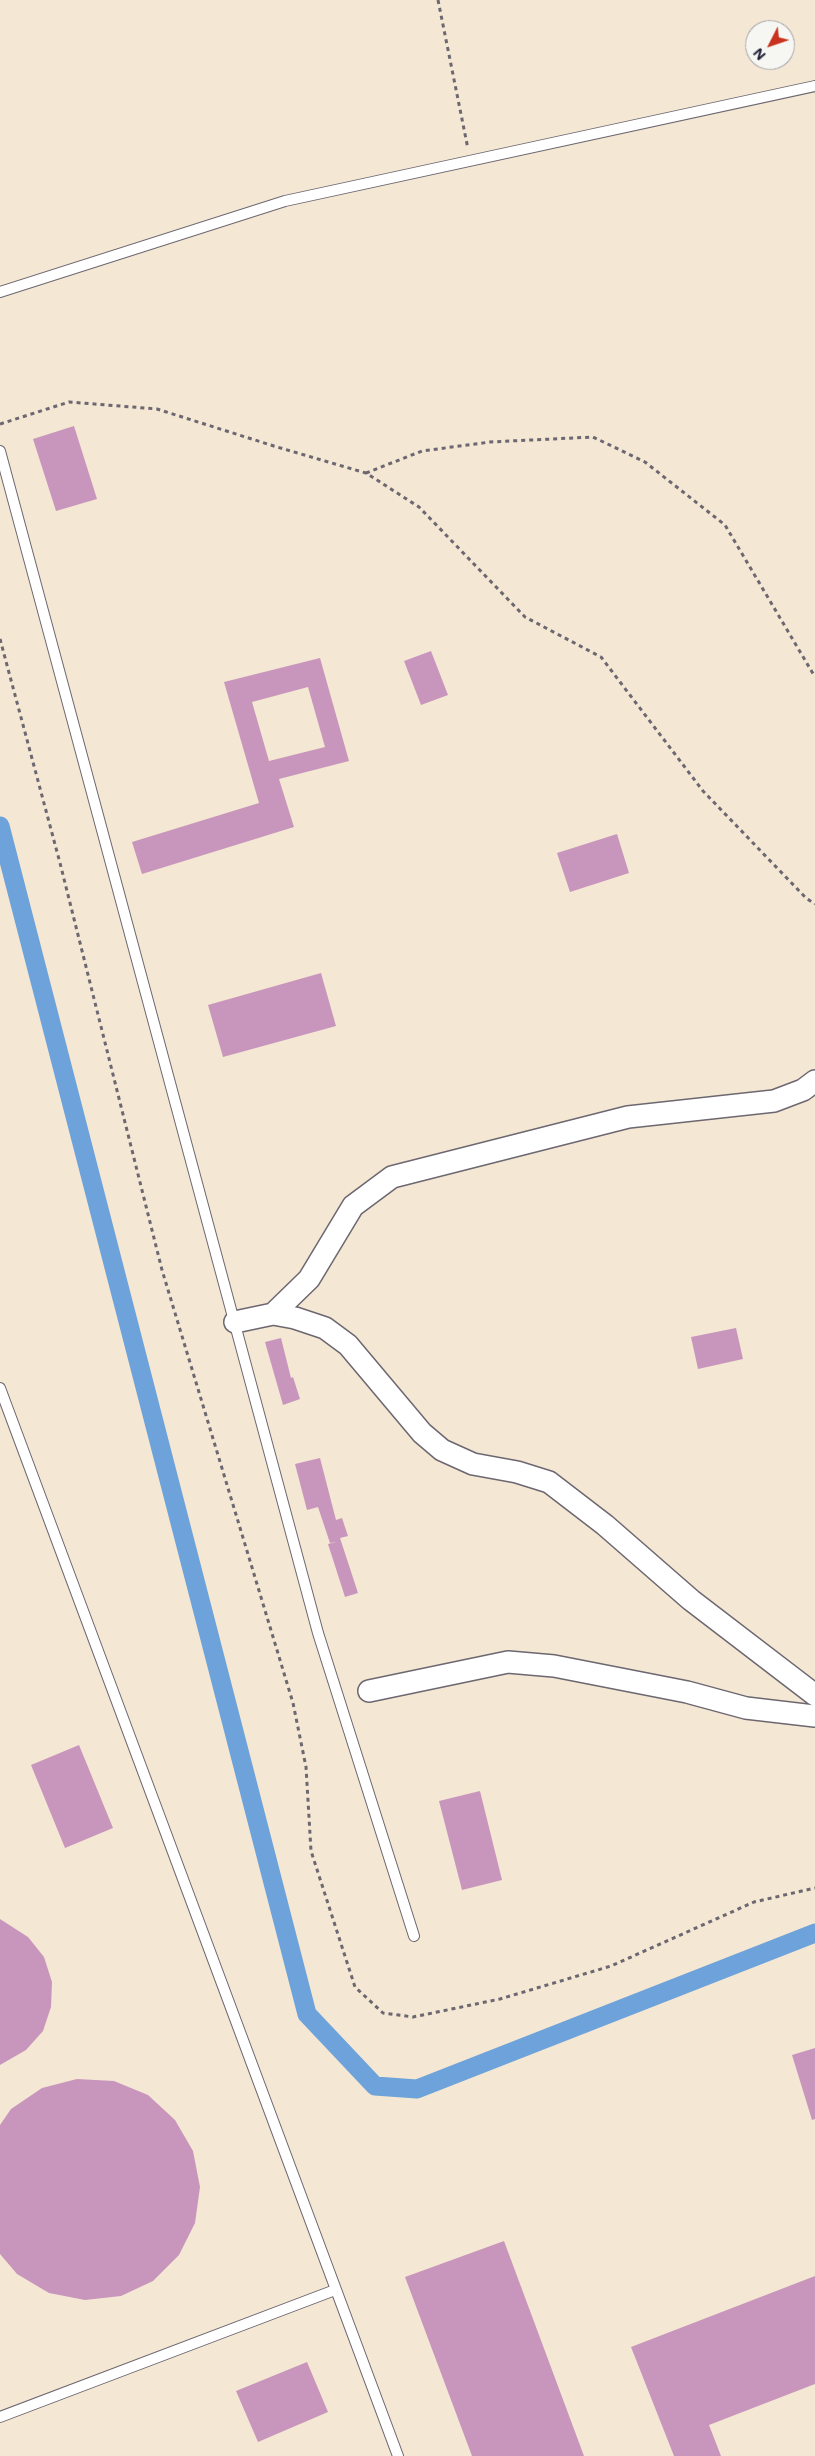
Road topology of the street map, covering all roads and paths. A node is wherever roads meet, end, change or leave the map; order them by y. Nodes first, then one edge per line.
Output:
1 (438, 0) edge
2 (815, 86) edge
3 (470, 160) junction
4 (0, 292) edge
5 (0, 424) edge
6 (0, 451) edge
7 (366, 473) junction
8 (815, 677) edge
9 (815, 904) edge
10 (815, 1081) edge
11 (273, 1314) junction
12 (235, 1322) junction
13 (0, 1388) edge
14 (369, 1691) dead end
15 (815, 1695) edge
16 (815, 1716) edge
17 (414, 1936) dead end
18 (335, 2290) junction
19 (0, 2417) edge
20 (398, 2456) edge

1 - 3 path
2 - 3 lane
3 - 4 lane
5 - 7 path
6 - 12 lane
7 - 8 path
7 - 9 path
10 - 11 street
11 - 12 street
11 - 15 street
12 - 17 lane
13 - 18 lane
14 - 16 street
18 - 19 lane
18 - 20 lane

